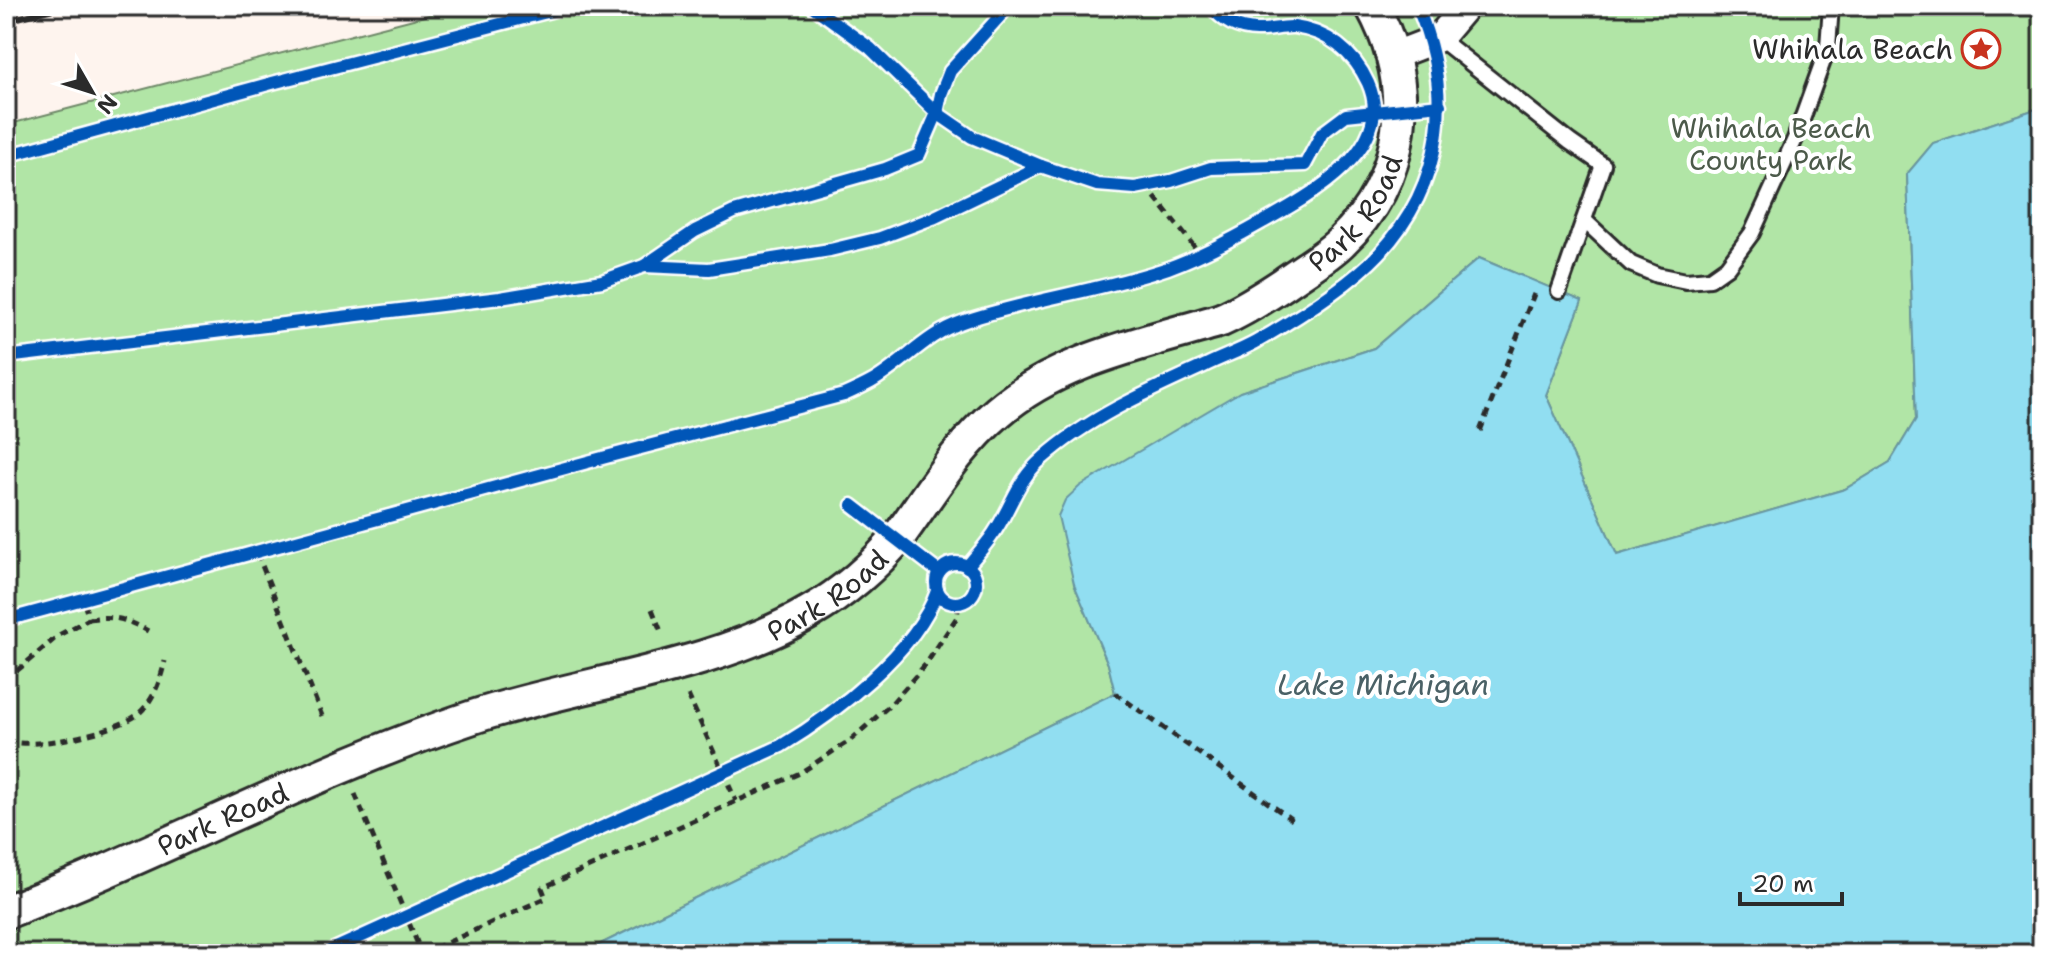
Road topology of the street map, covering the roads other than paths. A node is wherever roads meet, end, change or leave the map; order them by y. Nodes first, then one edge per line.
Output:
1 (1372, 6) edge
2 (1466, 6) edge
3 (1831, 6) edge
4 (1439, 38) junction
5 (1395, 55) junction
6 (1584, 220) junction
7 (1559, 291) dead end
8 (6, 912) edge

1 - 5 street, Park Road
2 - 4 street
3 - 6 lane
4 - 5 street
4 - 6 lane
5 - 8 street, Park Road
6 - 7 lane

